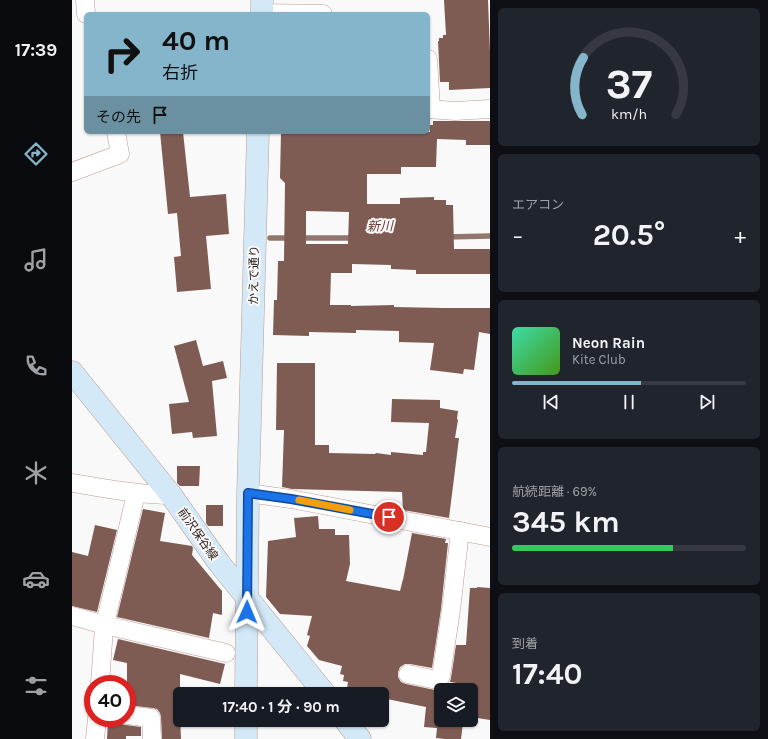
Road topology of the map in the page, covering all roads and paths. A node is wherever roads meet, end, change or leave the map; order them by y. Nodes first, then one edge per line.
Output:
1 (85, 0) edge
2 (262, 9) edge
3 (86, 12) edge
4 (299, 12) edge
5 (430, 109) edge
6 (490, 109) edge
7 (116, 134) edge
8 (258, 134) edge
9 (72, 172) edge
10 (72, 372) edge
11 (72, 483) edge
12 (248, 493) junction
13 (136, 494) junction
14 (171, 495) junction
15 (460, 531) junction
16 (490, 537) edge
17 (247, 599) junction
18 (72, 616) edge
19 (104, 626) junction
20 (72, 629) edge
21 (226, 653) dead end
22 (408, 674) dead end
23 (101, 675) edge
24 (246, 687) edge
25 (319, 687) edge
26 (136, 716) edge
27 (97, 727) edge
28 (246, 727) edge
29 (351, 727) edge
30 (96, 739) edge
31 (152, 739) edge
32 (246, 739) edge
33 (360, 739) edge

1 - 3 street
2 - 4 street
5 - 6 street
7 - 9 street
8 - 12 street, かえで通り
10 - 14 street, 前沢保谷線
11 - 13 street
12 - 15 street
12 - 17 street, かえで通り
13 - 14 street
13 - 19 street
14 - 17 street, 前沢保谷線
15 - 16 street
15 - 22 street
17 - 24 street
17 - 25 street, 前沢保谷線
18 - 19 street
19 - 20 street
19 - 21 street
19 - 23 street
26 - 31 street
27 - 30 street
28 - 32 street
29 - 33 street

